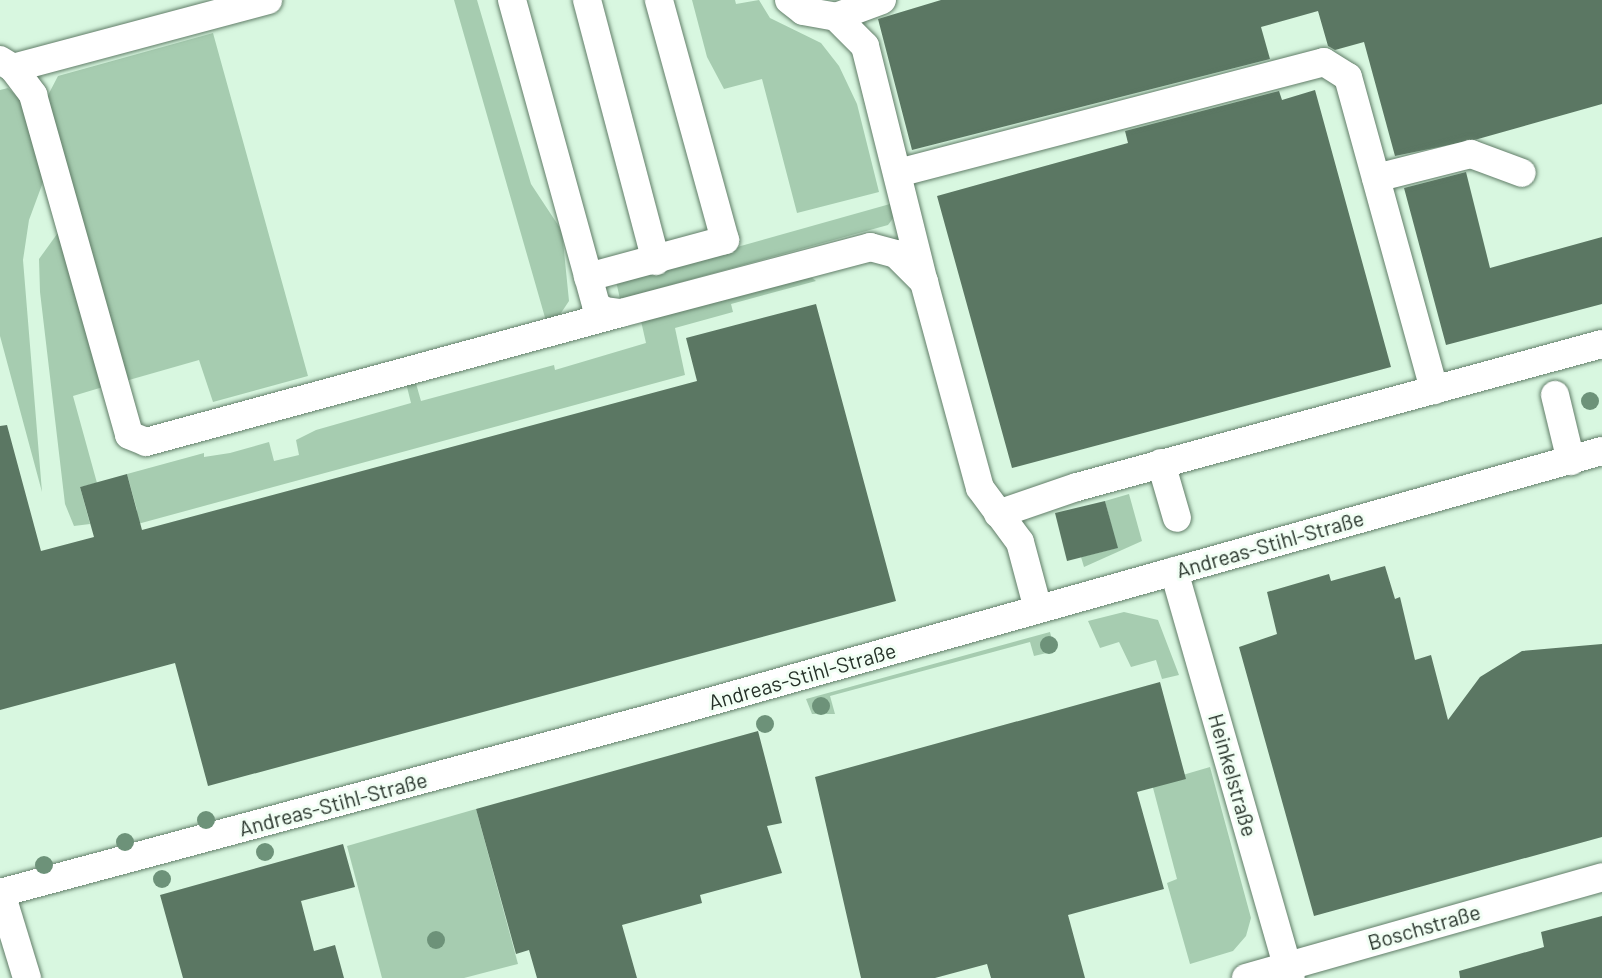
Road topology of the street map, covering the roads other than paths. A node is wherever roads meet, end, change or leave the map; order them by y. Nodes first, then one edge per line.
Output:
1 (268, 0) edge
2 (512, 0) edge
3 (587, 0) edge
4 (659, 0) edge
5 (789, 0) edge
6 (882, 0) edge
7 (836, 17) junction
8 (7, 64) edge
9 (898, 172) junction
10 (1522, 173) dead end
11 (1376, 178) junction
12 (656, 261) junction
13 (588, 277) junction
14 (924, 282) junction
15 (621, 313) junction
16 (1602, 344) edge
17 (1434, 390) junction
18 (1555, 395) dead end
19 (1602, 451) edge
20 (1571, 461) junction
21 (1161, 463) junction
22 (998, 514) junction
23 (1176, 518) dead end
24 (1174, 571) junction
25 (1038, 609) junction
26 (1602, 877) edge
27 (0, 893) edge
28 (1290, 972) edge
29 (27, 978) edge
30 (1246, 978) edge

1 - 8 street
2 - 13 street
3 - 12 street
4 - 12 street
5 - 7 street
6 - 7 street
7 - 9 street
8 - 15 street
9 - 11 street
9 - 14 street
10 - 11 street
11 - 17 street
12 - 13 street
13 - 15 street
14 - 15 street
14 - 22 street
16 - 17 street
17 - 21 street
18 - 20 street
19 - 20 street, Andreas-Stihl-Straße
20 - 24 street, Andreas-Stihl-Straße
21 - 22 street
21 - 23 street
22 - 25 street
24 - 25 street, Andreas-Stihl-Straße
24 - 28 street, Heinkelstraße
25 - 27 street, Andreas-Stihl-Straße
26 - 28 street, Boschstraße
27 - 29 street
28 - 30 street, Boschstraße

